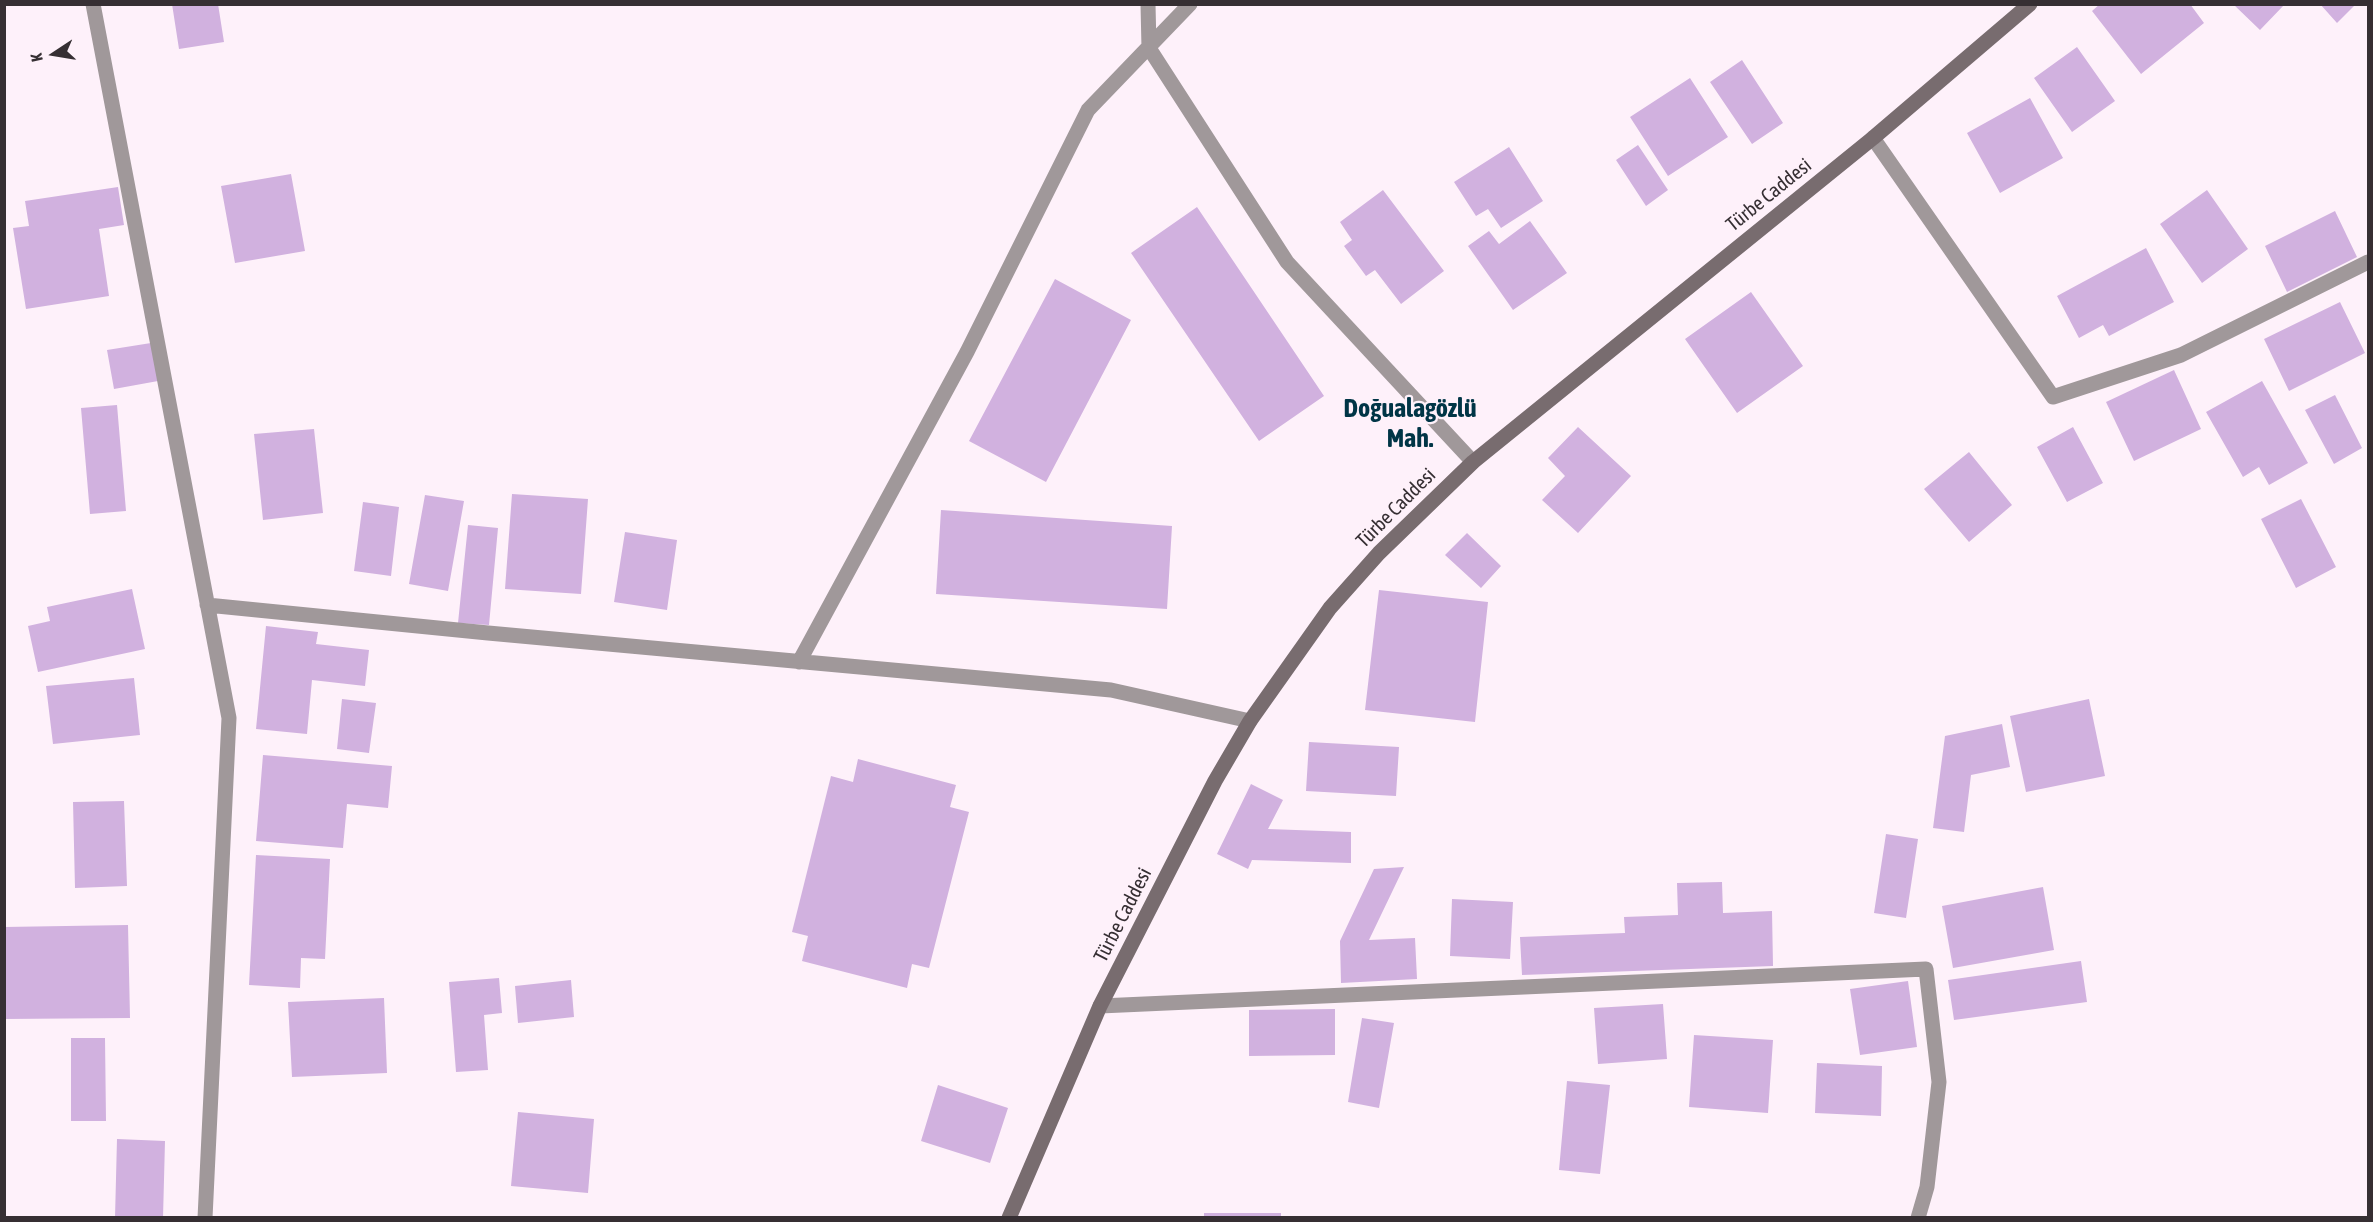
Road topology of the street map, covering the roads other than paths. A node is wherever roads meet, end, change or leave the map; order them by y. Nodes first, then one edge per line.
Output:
1 (93, 4) edge
2 (1148, 4) edge
3 (1190, 4) edge
4 (2030, 4) edge
5 (1149, 48) junction
6 (1873, 138) junction
7 (2368, 262) edge
8 (1473, 462) junction
9 (207, 605) junction
10 (799, 662) junction
11 (1250, 721) junction
12 (1100, 1005) junction
13 (205, 1218) edge
14 (1009, 1218) edge
15 (1918, 1218) edge

1 - 9 street
2 - 5 street
3 - 5 street
4 - 6 street, Türbe Caddesi
5 - 8 street
5 - 10 street
6 - 7 street
6 - 8 street, Türbe Caddesi
8 - 11 street, Türbe Caddesi
9 - 10 street
9 - 13 street
10 - 11 street
11 - 12 street, Türbe Caddesi
12 - 14 street, Türbe Caddesi
12 - 15 street

